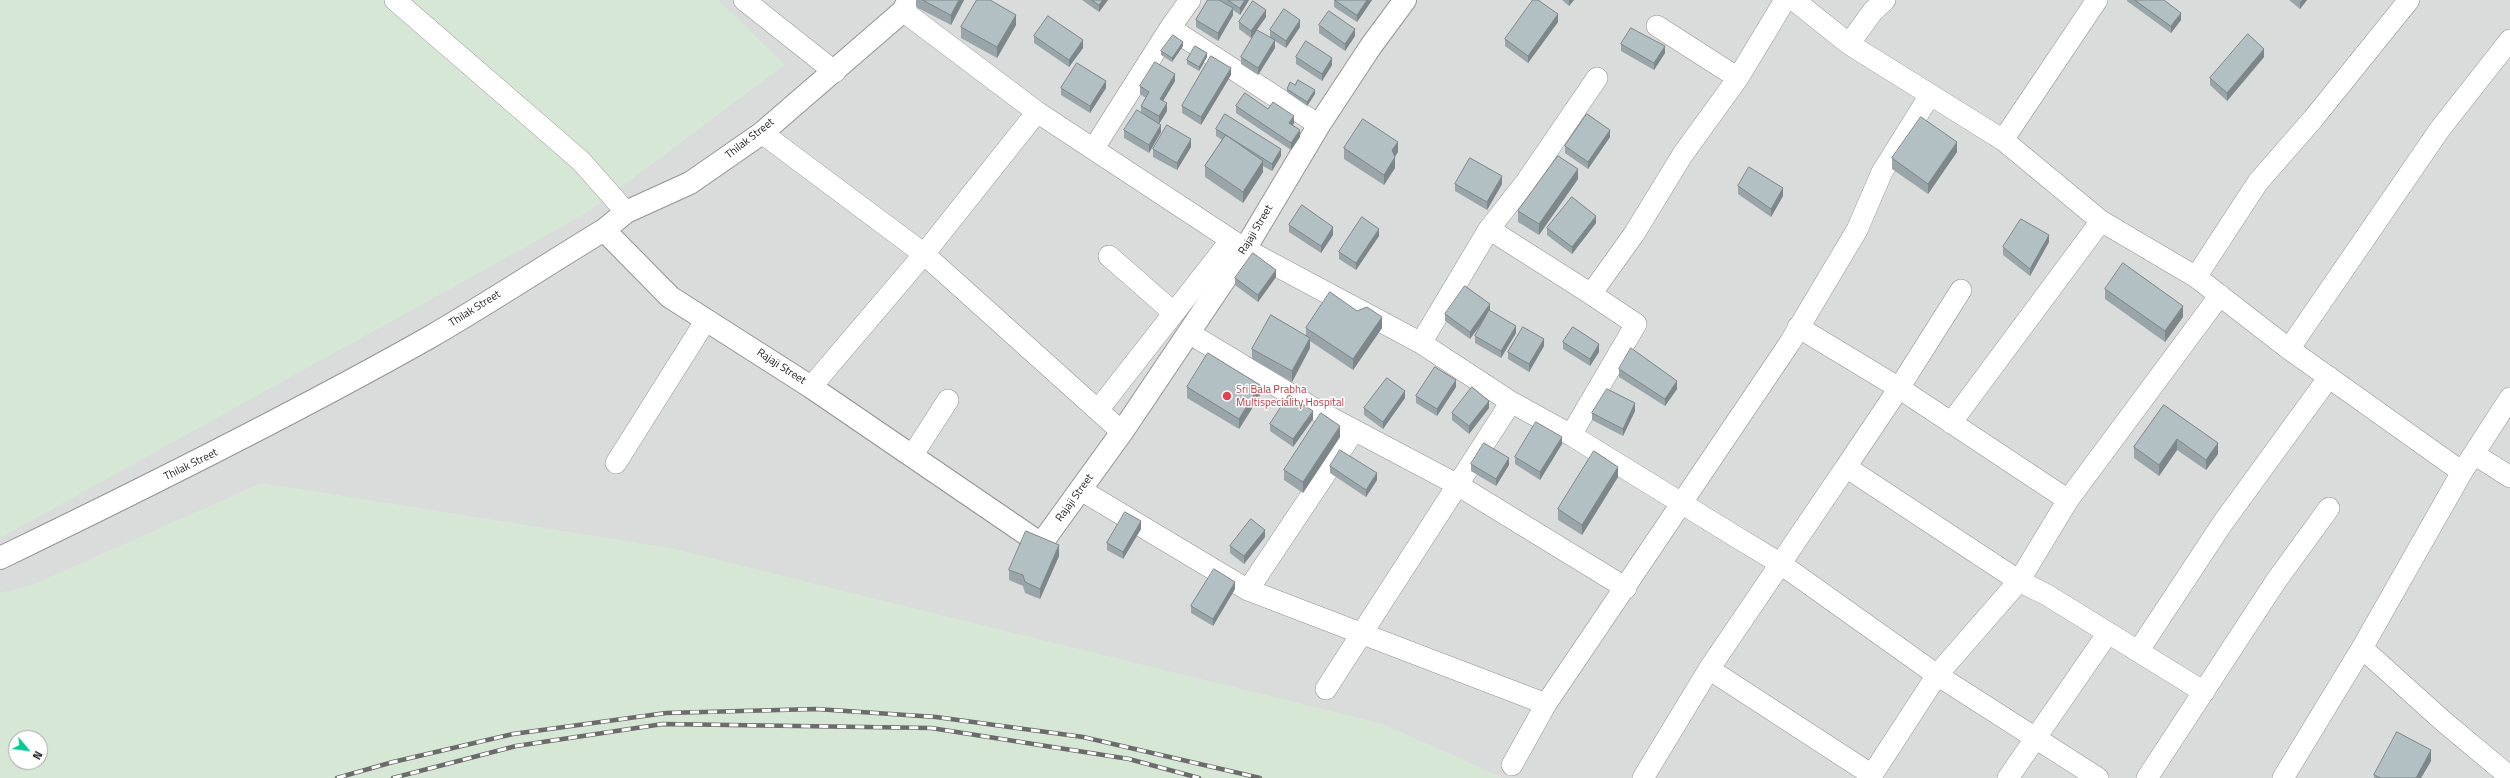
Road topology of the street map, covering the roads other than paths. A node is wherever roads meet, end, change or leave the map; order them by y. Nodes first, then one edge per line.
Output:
1 (395, 0) edge
2 (744, 0) edge
3 (1190, 0) edge
4 (1405, 0) edge
5 (1785, 0) edge
6 (1794, 0) edge
7 (1885, 0) edge
8 (2097, 0) edge
9 (2409, 0) edge
10 (906, 5) edge
11 (1657, 26) dead end
12 (1170, 28) junction
13 (2510, 40) edge
14 (1849, 44) junction
15 (835, 72) junction
16 (1597, 78) dead end
17 (1738, 78) junction
18 (1930, 95) junction
19 (1037, 112) junction
20 (1319, 125) junction
21 (762, 132) junction
22 (2003, 140) junction
23 (1094, 148) junction
24 (626, 212) junction
25 (2102, 221) junction
26 (1489, 229) junction
27 (604, 230) junction
28 (1238, 244) junction
29 (924, 254) junction
30 (1109, 256) dead end
31 (2196, 277) junction
32 (1961, 290) dead end
33 (1591, 294) junction
34 (2220, 296) junction
35 (1174, 313) junction
36 (706, 320) junction
37 (1798, 328) junction
38 (1189, 333) junction
39 (1421, 343) junction
40 (2289, 349) junction
41 (2329, 377) junction
42 (811, 387) junction
43 (1899, 388) junction
44 (2510, 398) edge
45 (948, 400) dead end
46 (1511, 402) junction
47 (1098, 410) junction
48 (1951, 423) junction
49 (1354, 431) junction
50 (1122, 432) junction
51 (1571, 435) junction
52 (2474, 454) junction
53 (912, 456) junction
54 (616, 464) dead end
55 (1846, 467) junction
56 (2462, 472) junction
57 (2510, 476) edge
58 (1456, 484) junction
59 (1081, 490) junction
60 (2068, 500) junction
61 (1681, 502) junction
62 (2329, 508) dead end
63 (0, 558) edge
64 (1781, 564) junction
65 (2019, 581) junction
66 (1626, 588) junction
67 (1248, 590) junction
68 (1362, 632) junction
69 (2108, 633) junction
70 (2362, 648) junction
71 (2139, 650) junction
72 (1709, 669) junction
73 (1937, 675) junction
74 (1326, 689) dead end
75 (2204, 692) junction
76 (1546, 704) junction
77 (2036, 737) junction
78 (1512, 765) dead end
79 (1871, 777) edge
80 (2510, 777) edge
81 (1643, 778) edge
82 (2008, 778) edge
83 (2098, 778) edge
84 (2146, 778) edge
85 (2282, 778) edge

1 - 24 street
2 - 15 street
3 - 12 street
4 - 20 street, Rajaji Street
5 - 17 street
6 - 14 street
7 - 14 street
8 - 22 street
9 - 31 street
10 - 15 street, Thilak Street
10 - 19 street
11 - 17 street
12 - 20 street
12 - 23 street
13 - 40 street
14 - 18 street
15 - 21 street, Thilak Street
16 - 26 street
17 - 33 street
18 - 22 street
18 - 37 street
19 - 23 street
19 - 29 street
20 - 28 street, Rajaji Street
21 - 24 street, Thilak Street
21 - 29 street
22 - 25 street
23 - 28 street
24 - 27 street, Thilak Street
25 - 31 street
25 - 48 street
26 - 33 street
26 - 39 street
27 - 36 street, Rajaji Street
27 - 63 street, Thilak Street
28 - 35 street
28 - 38 street, Rajaji Street
28 - 39 street
29 - 42 street
29 - 47 street
30 - 35 street
31 - 34 street
32 - 43 street
33 - 51 street
34 - 40 street
34 - 60 street
35 - 47 street
36 - 42 street, Rajaji Street
36 - 54 street
37 - 43 street
37 - 61 street
38 - 49 street
38 - 50 street, Rajaji Street
39 - 46 street
40 - 41 street
41 - 56 street
41 - 71 street
42 - 53 street, Rajaji Street
43 - 48 street
43 - 55 street
44 - 52 street
45 - 53 street
46 - 51 street
46 - 58 street
47 - 50 street
48 - 60 street
49 - 58 street
49 - 67 street
50 - 59 street, Rajaji Street
51 - 61 street
52 - 56 street
52 - 57 street
53 - 59 street, Rajaji Street
55 - 64 street
55 - 65 street
56 - 70 street
58 - 66 street
58 - 68 street
59 - 67 street
60 - 65 street
61 - 64 street
61 - 66 street
62 - 75 street
64 - 72 street
64 - 73 street
65 - 69 street
65 - 73 street
66 - 76 street
67 - 68 street
68 - 74 street
68 - 76 street
69 - 71 street
69 - 77 street
70 - 80 street
70 - 85 street
71 - 75 street
72 - 79 street
72 - 81 street
73 - 77 street
73 - 79 street
75 - 84 street
76 - 78 street
77 - 82 street
77 - 83 street

